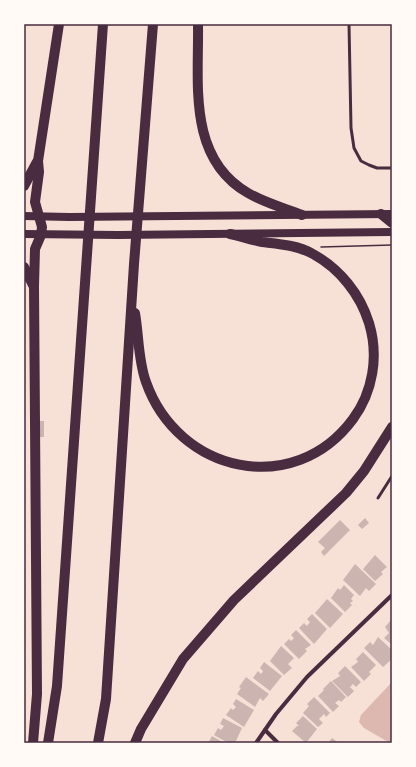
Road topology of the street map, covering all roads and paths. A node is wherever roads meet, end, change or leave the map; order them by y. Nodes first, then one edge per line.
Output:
1 (59, 24) edge
2 (103, 24) edge
3 (153, 24) edge
4 (198, 24) edge
5 (349, 24) edge
6 (38, 161) junction
7 (392, 168) edge
8 (24, 186) edge
9 (381, 214) junction
10 (392, 214) edge
11 (302, 215) junction
12 (24, 216) edge
13 (39, 216) junction
14 (392, 223) edge
15 (392, 232) edge
16 (24, 234) edge
17 (230, 234) junction
18 (41, 235) junction
19 (392, 245) edge
20 (315, 247) dead end
21 (24, 267) edge
22 (34, 286) junction
23 (132, 295) junction
24 (392, 429) edge
25 (392, 476) edge
26 (378, 498) dead end
27 (392, 595) edge
28 (265, 730) junction
29 (33, 743) edge
30 (48, 743) edge
31 (98, 743) edge
32 (135, 743) edge
33 (256, 743) edge
34 (278, 743) edge

1 - 6 highway
2 - 30 highway
3 - 23 highway
4 - 11 highway
5 - 7 lane
6 - 8 highway
6 - 13 highway
9 - 10 main road
9 - 11 main road
9 - 14 highway
11 - 13 main road
12 - 13 main road
13 - 18 highway
15 - 17 main road
16 - 18 main road
17 - 18 main road
17 - 23 highway
18 - 22 highway
19 - 20 path
21 - 22 highway
22 - 29 highway
23 - 31 highway
24 - 32 highway
25 - 26 lane
27 - 28 street
28 - 33 street
28 - 34 street

